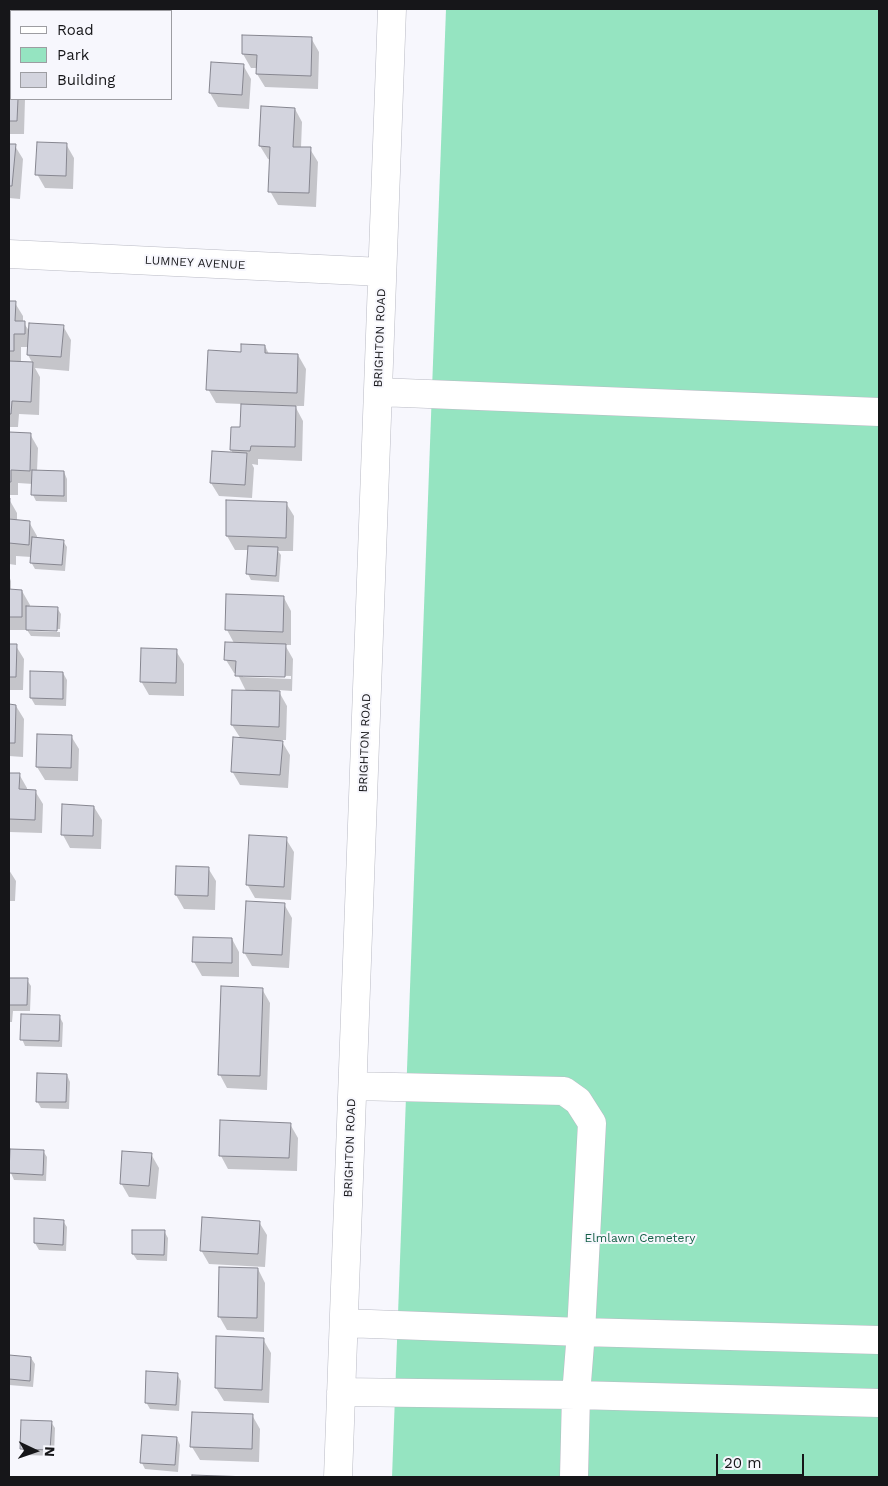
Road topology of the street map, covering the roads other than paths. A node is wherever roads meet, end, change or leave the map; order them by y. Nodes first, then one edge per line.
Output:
1 (392, 9) edge
2 (9, 254) edge
3 (382, 272) junction
4 (378, 392) junction
5 (879, 412) edge
6 (353, 1086) junction
7 (344, 1323) junction
8 (581, 1332) junction
9 (879, 1340) edge
10 (342, 1392) junction
11 (576, 1395) junction
12 (879, 1403) edge
13 (338, 1477) edge
14 (574, 1477) edge

1 - 3 street, BRIGHTON ROAD
2 - 3 street, LUMNEY AVENUE
3 - 4 street, BRIGHTON ROAD
4 - 5 street
4 - 6 street, BRIGHTON ROAD
6 - 7 street, BRIGHTON ROAD
6 - 8 street
7 - 8 street
7 - 10 street, BRIGHTON ROAD
8 - 9 street
8 - 11 street
10 - 11 street
10 - 13 street, BRIGHTON ROAD
11 - 12 street
11 - 14 street

